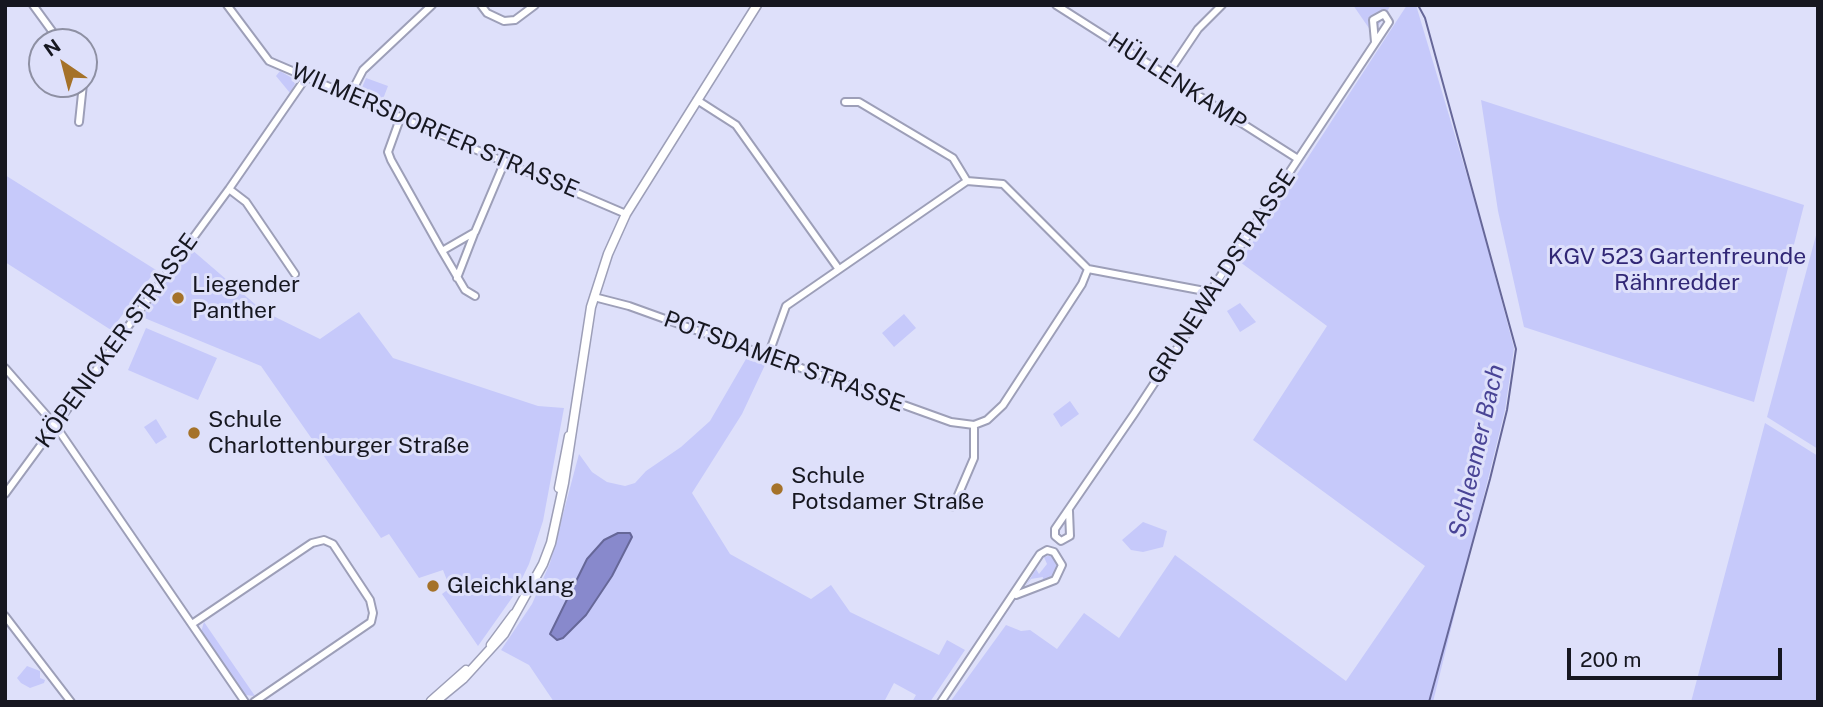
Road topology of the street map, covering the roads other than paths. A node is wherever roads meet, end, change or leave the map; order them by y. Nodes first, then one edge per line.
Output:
1 (33, 5) edge
2 (227, 5) edge
3 (432, 5) edge
4 (481, 5) edge
5 (535, 5) edge
6 (757, 5) edge
7 (1056, 5) edge
8 (1222, 5) edge
9 (50, 28) edge
10 (1375, 43) dead end
11 (1167, 75) junction
12 (305, 79) junction
13 (350, 95) junction
14 (82, 98) edge
15 (697, 100) junction
16 (845, 102) dead end
17 (401, 117) junction
18 (79, 122) dead end
19 (1298, 159) junction
20 (505, 161) junction
21 (967, 181) junction
22 (229, 189) junction
23 (626, 214) junction
24 (475, 232) junction
25 (442, 251) junction
26 (838, 268) junction
27 (1088, 269) junction
28 (295, 274) dead end
29 (457, 278) junction
30 (1210, 292) junction
31 (475, 296) dead end
32 (594, 297) junction
33 (768, 356) junction
34 (5, 368) edge
35 (55, 425) junction
36 (974, 425) junction
37 (5, 494) edge
38 (953, 507) dead end
39 (1069, 511) dead end
40 (1016, 595) junction
41 (5, 616) edge
42 (192, 624) junction
43 (71, 702) edge
44 (245, 702) edge
45 (254, 702) edge
46 (433, 702) edge
47 (941, 702) edge

1 - 9 street
2 - 12 street, WILMERSDORFER STRASSE
3 - 13 street
4 - 5 street
6 - 15 street
7 - 11 street, HÜLLENKAMP
8 - 11 street
10 - 19 street, GRUNEWALDSTRASSE
11 - 19 street, HÜLLENKAMP
12 - 13 street, WILMERSDORFER STRASSE
12 - 22 street, KÖPENICKER STRASSE
13 - 17 street, WILMERSDORFER STRASSE
14 - 18 street
15 - 23 street
15 - 26 street
16 - 21 street
17 - 20 street, WILMERSDORFER STRASSE
17 - 25 street
19 - 30 street, GRUNEWALDSTRASSE
20 - 23 street, WILMERSDORFER STRASSE
20 - 24 street
21 - 26 street
21 - 27 street
22 - 28 street
22 - 35 street, KÖPENICKER STRASSE
23 - 32 street
24 - 25 street
24 - 29 street
25 - 29 street
26 - 33 street
27 - 30 street
27 - 36 street
29 - 31 street
30 - 39 street, GRUNEWALDSTRASSE
32 - 33 street, POTSDAMER STRASSE
32 - 46 street
33 - 36 street, POTSDAMER STRASSE
34 - 35 street
35 - 37 street, KÖPENICKER STRASSE
35 - 42 street
36 - 38 street
40 - 40 street
40 - 47 street
41 - 43 street
42 - 44 street
42 - 45 street

